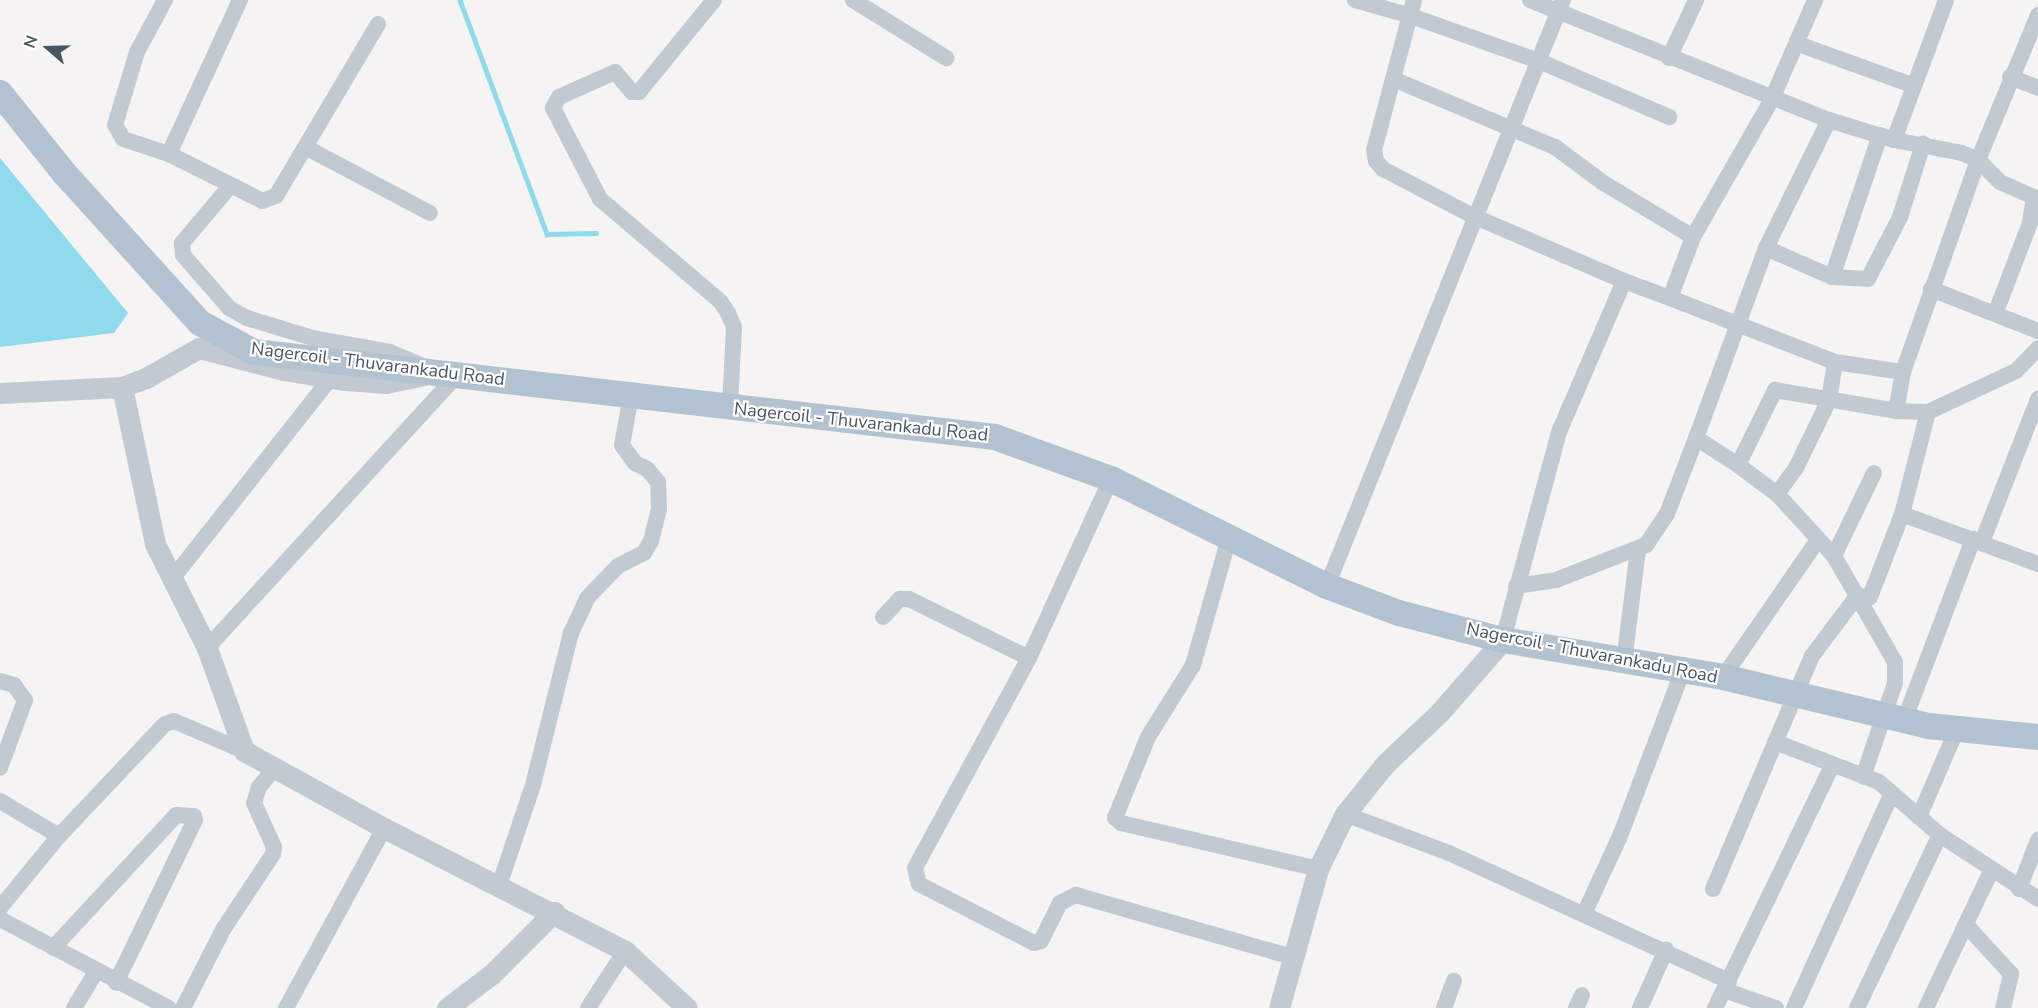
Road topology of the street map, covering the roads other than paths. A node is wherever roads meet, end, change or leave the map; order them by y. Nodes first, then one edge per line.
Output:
1 (165, 0) edge
2 (240, 0) edge
3 (853, 0) edge
4 (1354, 0) edge
5 (1530, 0) edge
6 (1696, 0) edge
7 (1815, 0) edge
8 (1946, 0) edge
9 (709, 2) edge
10 (1561, 6) edge
11 (1413, 8) edge
12 (2038, 15) edge
13 (378, 24) dead end
14 (1798, 44) junction
15 (946, 58) dead end
16 (1670, 58) junction
17 (1539, 61) junction
18 (2010, 77) junction
19 (1393, 79) junction
20 (1912, 85) junction
21 (2038, 88) edge
22 (0, 93) edge
23 (1772, 99) junction
24 (1669, 117) dead end
25 (1829, 120) junction
26 (1511, 127) junction
27 (1887, 138) junction
28 (1923, 144) junction
29 (307, 148) junction
30 (169, 154) junction
31 (1978, 160) junction
32 (231, 185) junction
33 (430, 213) dead end
34 (1473, 216) junction
35 (1693, 237) junction
36 (1766, 248) junction
37 (1832, 277) junction
38 (1624, 281) junction
39 (1930, 289) junction
40 (1670, 298) junction
41 (1995, 314) junction
42 (1738, 321) junction
43 (2038, 331) edge
44 (2035, 359) edge
45 (1835, 362) junction
46 (1903, 372) junction
47 (448, 373) junction
48 (332, 378) junction
49 (122, 387) junction
50 (0, 393) edge
51 (631, 396) junction
52 (2038, 399) edge
53 (1829, 400) junction
54 (730, 407) junction
55 (1896, 411) junction
56 (1928, 412) junction
57 (1696, 438) junction
58 (1738, 465) junction
59 (1874, 473) dead end
60 (1111, 479) junction
61 (1777, 495) junction
62 (1902, 514) junction
63 (1229, 538) junction
64 (1818, 540) junction
65 (1978, 540) junction
66 (1638, 549) junction
67 (1834, 556) junction
68 (2038, 564) edge
69 (172, 579) junction
70 (1327, 586) junction
71 (1516, 586) junction
72 (1857, 596) junction
73 (883, 617) dead end
74 (1503, 640) junction
75 (207, 648) junction
76 (1029, 658) junction
77 (1624, 662) junction
78 (1682, 673) junction
79 (1723, 677) junction
80 (0, 681) edge
81 (1796, 694) junction
82 (1893, 718) junction
83 (1957, 729) junction
84 (2037, 733) edge
85 (1775, 742) junction
86 (244, 751) junction
87 (1832, 766) junction
88 (0, 768) edge
89 (274, 769) junction
90 (1863, 777) junction
91 (1892, 793) junction
92 (0, 801) edge
93 (1345, 814) junction
94 (1919, 817) junction
95 (384, 828) junction
96 (1940, 835) junction
97 (59, 836) junction
98 (2038, 840) edge
99 (1318, 869) junction
100 (1991, 872) junction
101 (499, 886) junction
102 (1713, 889) dead end
103 (2019, 889) junction
104 (2038, 900) edge
105 (0, 908) edge
106 (555, 912) junction
107 (1584, 914) junction
108 (0, 919) edge
109 (1968, 927) junction
110 (53, 948) junction
111 (1666, 950) junction
112 (626, 951) junction
113 (1292, 957) junction
114 (96, 972) junction
115 (1454, 981) dead end
116 (116, 983) junction
117 (1727, 985) junction
118 (74, 1008) edge
119 (169, 1008) edge
120 (183, 1008) edge
121 (286, 1008) edge
122 (447, 1008) edge
123 (588, 1008) edge
124 (686, 1008) edge
125 (1279, 1008) edge
126 (1444, 1008) edge
127 (1640, 1008) edge
128 (1715, 1008) edge
129 (1776, 1008) edge
130 (1794, 1008) edge
131 (1857, 1008) edge
132 (1926, 1008) edge
133 (2003, 1008) edge

1 - 30 street
2 - 30 street
3 - 15 street
4 - 11 street
5 - 10 street
6 - 16 street
7 - 14 street
8 - 20 street
9 - 54 street
10 - 16 street
10 - 17 street
11 - 17 street
11 - 19 street
12 - 18 street
13 - 29 street
14 - 20 street
14 - 23 street
16 - 23 street
17 - 24 street
17 - 26 street
18 - 21 street
18 - 31 street
19 - 26 street
19 - 34 street
20 - 27 street
22 - 47 main road, Nagercoil - Thuvarankadu Road
23 - 25 street
23 - 35 street
25 - 27 street
25 - 36 street
26 - 34 street
26 - 35 street
27 - 28 street
27 - 37 street
28 - 31 street
28 - 37 street
29 - 32 street
29 - 33 street
30 - 32 street
31 - 39 street
31 - 41 street
32 - 47 street
34 - 38 street
34 - 70 street
35 - 40 street
36 - 37 street
36 - 42 street
38 - 40 street
38 - 71 street
39 - 41 street
39 - 46 street
40 - 42 street
41 - 43 street
42 - 45 street
42 - 57 street
44 - 56 street
45 - 46 street
45 - 53 street
46 - 55 street
47 - 48 street
47 - 51 main road, Nagercoil - Thuvarankadu Road
47 - 75 street
48 - 49 street
48 - 69 street
49 - 50 street
49 - 69 street
51 - 54 main road, Nagercoil - Thuvarankadu Road
51 - 101 street
52 - 65 street
53 - 55 street
53 - 58 street
53 - 61 street
54 - 60 main road, Nagercoil - Thuvarankadu Road
55 - 56 street
56 - 62 street
57 - 58 street
57 - 66 street
58 - 61 street
59 - 67 street
60 - 63 main road, Nagercoil - Thuvarankadu Road
60 - 76 street
61 - 64 street
62 - 65 street
62 - 72 street
63 - 70 main road, Nagercoil - Thuvarankadu Road
63 - 99 street
64 - 67 street
64 - 79 street
65 - 68 street
65 - 82 street
66 - 71 street
66 - 77 street
67 - 72 street
69 - 75 street
70 - 74 main road, Nagercoil - Thuvarankadu Road
71 - 74 street
72 - 81 street
72 - 82 street
73 - 76 street
74 - 77 main road, Nagercoil - Thuvarankadu Road
74 - 93 street
75 - 86 street
76 - 113 street
77 - 78 main road, Nagercoil - Thuvarankadu Road
78 - 79 main road, Nagercoil - Thuvarankadu Road
78 - 107 street
79 - 81 main road, Nagercoil - Thuvarankadu Road
80 - 88 street
81 - 82 main road, Nagercoil - Thuvarankadu Road
81 - 85 street
82 - 83 main road, Nagercoil - Thuvarankadu Road
82 - 90 street
83 - 84 main road, Nagercoil - Thuvarankadu Road
83 - 94 street
85 - 87 street
85 - 102 street
86 - 89 street
86 - 97 street
87 - 90 street
87 - 117 street
89 - 95 street
89 - 120 street
90 - 91 street
91 - 94 street
91 - 130 street
92 - 97 street
93 - 99 street
93 - 107 street
94 - 96 street
95 - 101 street
95 - 121 street
96 - 100 street
96 - 131 street
97 - 105 street
98 - 103 street
99 - 113 street
100 - 103 street
100 - 109 street
101 - 106 street
103 - 104 street
106 - 112 street
106 - 122 street
107 - 111 street
108 - 110 street
109 - 132 street
109 - 133 street
110 - 114 street
110 - 116 street
111 - 117 street
111 - 127 street
112 - 123 street
112 - 124 street
113 - 125 street
114 - 116 street
114 - 118 street
115 - 126 street
116 - 119 street
117 - 128 street
117 - 129 street

